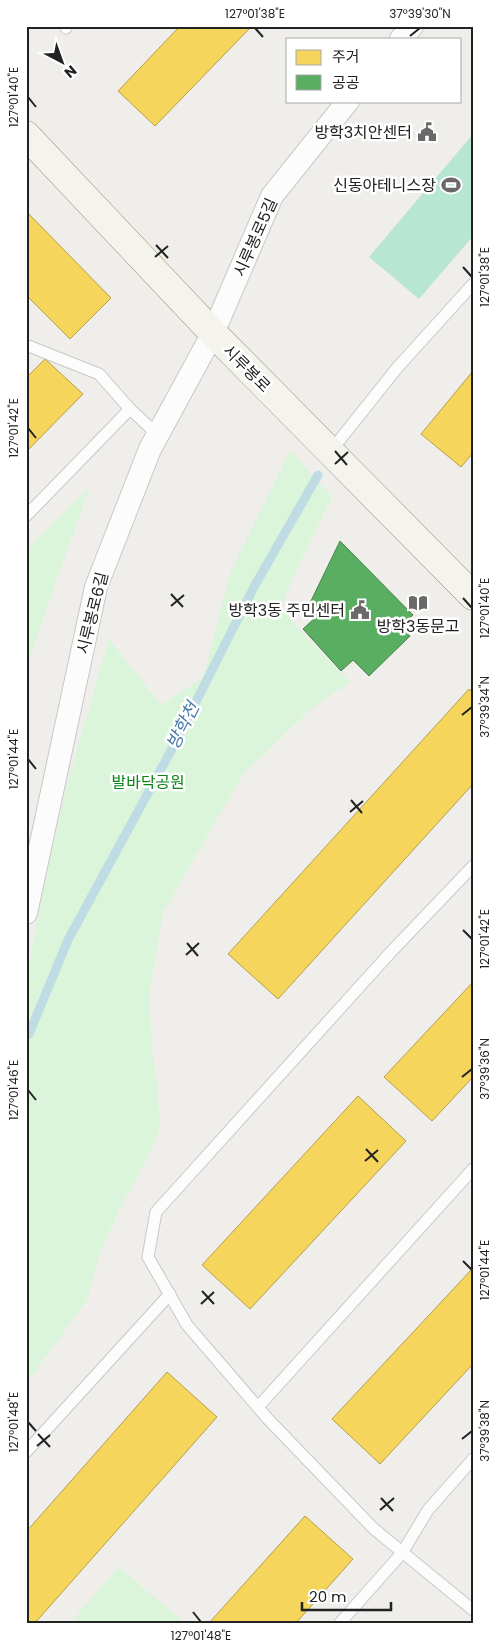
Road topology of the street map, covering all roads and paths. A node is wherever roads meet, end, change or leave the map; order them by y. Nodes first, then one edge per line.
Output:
1 (412, 26) edge
2 (402, 38) edge
3 (347, 102) edge
4 (26, 135) edge
5 (473, 284) edge
6 (213, 333) junction
7 (26, 345) edge
8 (130, 409) junction
9 (158, 435) junction
10 (330, 452) junction
11 (26, 516) edge
12 (473, 596) edge
13 (473, 866) edge
14 (26, 913) edge
15 (473, 1169) edge
16 (170, 1294) junction
17 (258, 1407) junction
18 (26, 1452) edge
19 (473, 1459) edge
20 (402, 1553) junction
21 (473, 1610) edge
22 (340, 1623) edge

1 - 2 street
3 - 6 street, 시루봉로5길
4 - 6 street, 시루봉로
5 - 10 lane
6 - 9 street, 시루봉로6길
6 - 10 street, 시루봉로
7 - 8 lane
8 - 9 lane
8 - 11 lane
9 - 14 street, 시루봉로6길
10 - 12 street, 시루봉로
13 - 16 lane
15 - 17 lane
16 - 17 lane
16 - 18 lane
17 - 20 lane
19 - 20 lane
20 - 21 lane
20 - 22 lane

